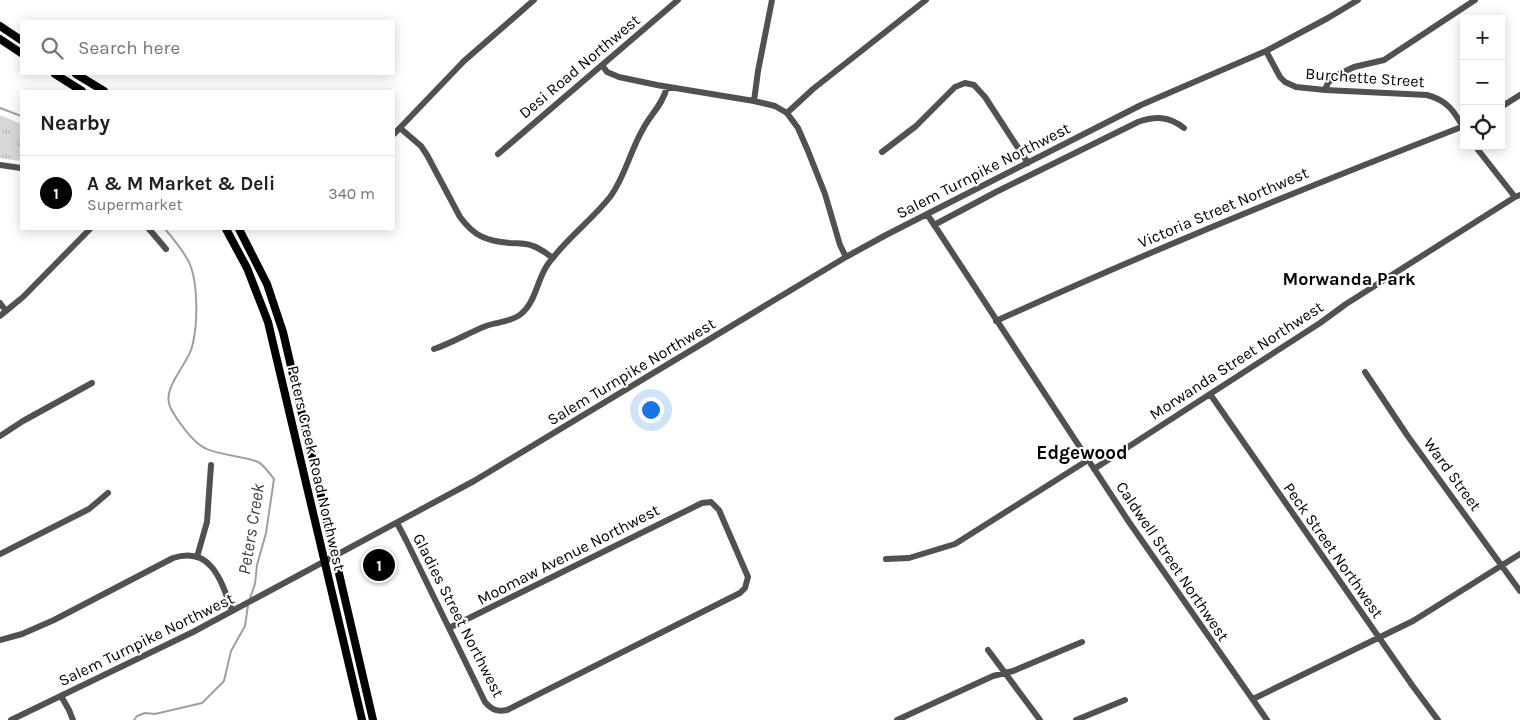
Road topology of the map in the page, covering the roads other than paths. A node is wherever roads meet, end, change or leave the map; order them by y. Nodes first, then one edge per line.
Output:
1 (534, 0) edge
2 (678, 0) edge
3 (772, 0) edge
4 (926, 0) edge
5 (1358, 0) edge
6 (1474, 0) edge
7 (0, 26) edge
8 (0, 39) edge
9 (20, 39) edge
10 (1266, 51) junction
11 (20, 52) edge
12 (602, 65) junction
13 (57, 75) edge
14 (78, 75) edge
15 (667, 87) junction
16 (80, 90) edge
17 (102, 90) edge
18 (1325, 90) junction
19 (1520, 95) edge
20 (754, 101) junction
21 (1504, 105) edge
22 (788, 113) junction
23 (1460, 122) edge
24 (400, 128) junction
25 (1184, 128) dead end
26 (1460, 128) edge
27 (395, 133) edge
28 (1478, 150) edge
29 (882, 152) dead end
30 (498, 154) dead end
31 (1028, 163) junction
32 (0, 165) edge
33 (20, 168) edge
34 (1518, 196) edge
35 (927, 214) junction
36 (934, 225) junction
37 (89, 230) edge
38 (150, 230) edge
39 (227, 230) edge
40 (240, 230) edge
41 (166, 250) dead end
42 (846, 257) junction
43 (553, 258) junction
44 (0, 302) edge
45 (6, 311) junction
46 (0, 316) edge
47 (996, 321) junction
48 (434, 350) dead end
49 (1364, 372) dead end
50 (92, 383) dead end
51 (1210, 394) junction
52 (0, 436) edge
53 (1088, 460) junction
54 (211, 465) dead end
55 (1094, 469) junction
56 (108, 493) dead end
57 (699, 504) joint
58 (397, 522) junction
59 (0, 554) edge
60 (1520, 554) edge
61 (335, 555) junction
62 (197, 557) junction
63 (886, 559) dead end
64 (325, 561) junction
65 (1501, 566) junction
66 (1520, 592) edge
67 (234, 610) junction
68 (449, 628) junction
69 (1379, 638) junction
70 (0, 640) edge
71 (1082, 642) dead end
72 (988, 650) dead end
73 (1005, 673) junction
74 (61, 696) junction
75 (1253, 699) junction
76 (1124, 700) dead end
77 (1434, 719) edge
78 (11, 720) edge
79 (73, 720) edge
80 (362, 720) edge
81 (373, 720) edge
82 (897, 720) edge
83 (1040, 720) edge
84 (1076, 720) edge
85 (1267, 720) edge

1 - 24 street
2 - 12 street, Desi Road Northwest
3 - 20 street
4 - 22 street
5 - 10 street, Salem Turnpike Northwest
6 - 18 street
7 - 9 main road
8 - 11 main road
10 - 18 street, Burchette Street
10 - 31 street, Salem Turnpike Northwest
12 - 15 street
12 - 30 street, Desi Road Northwest
13 - 16 main road
14 - 17 main road
15 - 20 street
15 - 43 street
18 - 23 street, Burchette Street
19 - 21 street
20 - 22 street
22 - 42 street
24 - 27 street
24 - 43 street
25 - 36 street
26 - 47 street, Victoria Street Northwest
28 - 34 street
29 - 31 street
31 - 35 street, Salem Turnpike Northwest
32 - 33 street
34 - 51 street, Morwanda Street Northwest
35 - 36 street, Caldwell Street Northwest
35 - 42 street, Salem Turnpike Northwest
36 - 47 street, Caldwell Street Northwest
37 - 45 street
38 - 41 street
39 - 64 main road, Peters Creek Road Northwest
40 - 61 main road, Peters Creek Road Northwest
42 - 58 street, Salem Turnpike Northwest
43 - 48 street
44 - 45 street
45 - 46 street
47 - 53 street, Caldwell Street Northwest
49 - 65 street, Ward Street
50 - 52 street
51 - 55 street, Morwanda Street Northwest
51 - 69 street, Peck Street Northwest
53 - 55 street, Caldwell Street Northwest
53 - 63 street
54 - 62 street
55 - 75 street, Caldwell Street Northwest
56 - 59 street
57 - 68 street, Moomaw Avenue Northwest
57 - 68 street, Gladies Street Northwest
58 - 61 street, Salem Turnpike Northwest
58 - 68 street, Gladies Street Northwest
60 - 65 street
61 - 64 street, Salem Turnpike Northwest
61 - 81 main road, Peters Creek Road Northwest
62 - 67 street
62 - 70 street
64 - 67 street, Salem Turnpike Northwest
64 - 80 main road, Peters Creek Road Northwest
65 - 66 street, Ward Street
65 - 69 street
67 - 74 street, Salem Turnpike Northwest
69 - 75 street
69 - 77 street, Peck Street Northwest
71 - 73 street
72 - 73 street
73 - 82 street
73 - 83 street
74 - 78 street, Salem Turnpike Northwest
74 - 79 street
75 - 85 street, Caldwell Street Northwest
76 - 84 street

